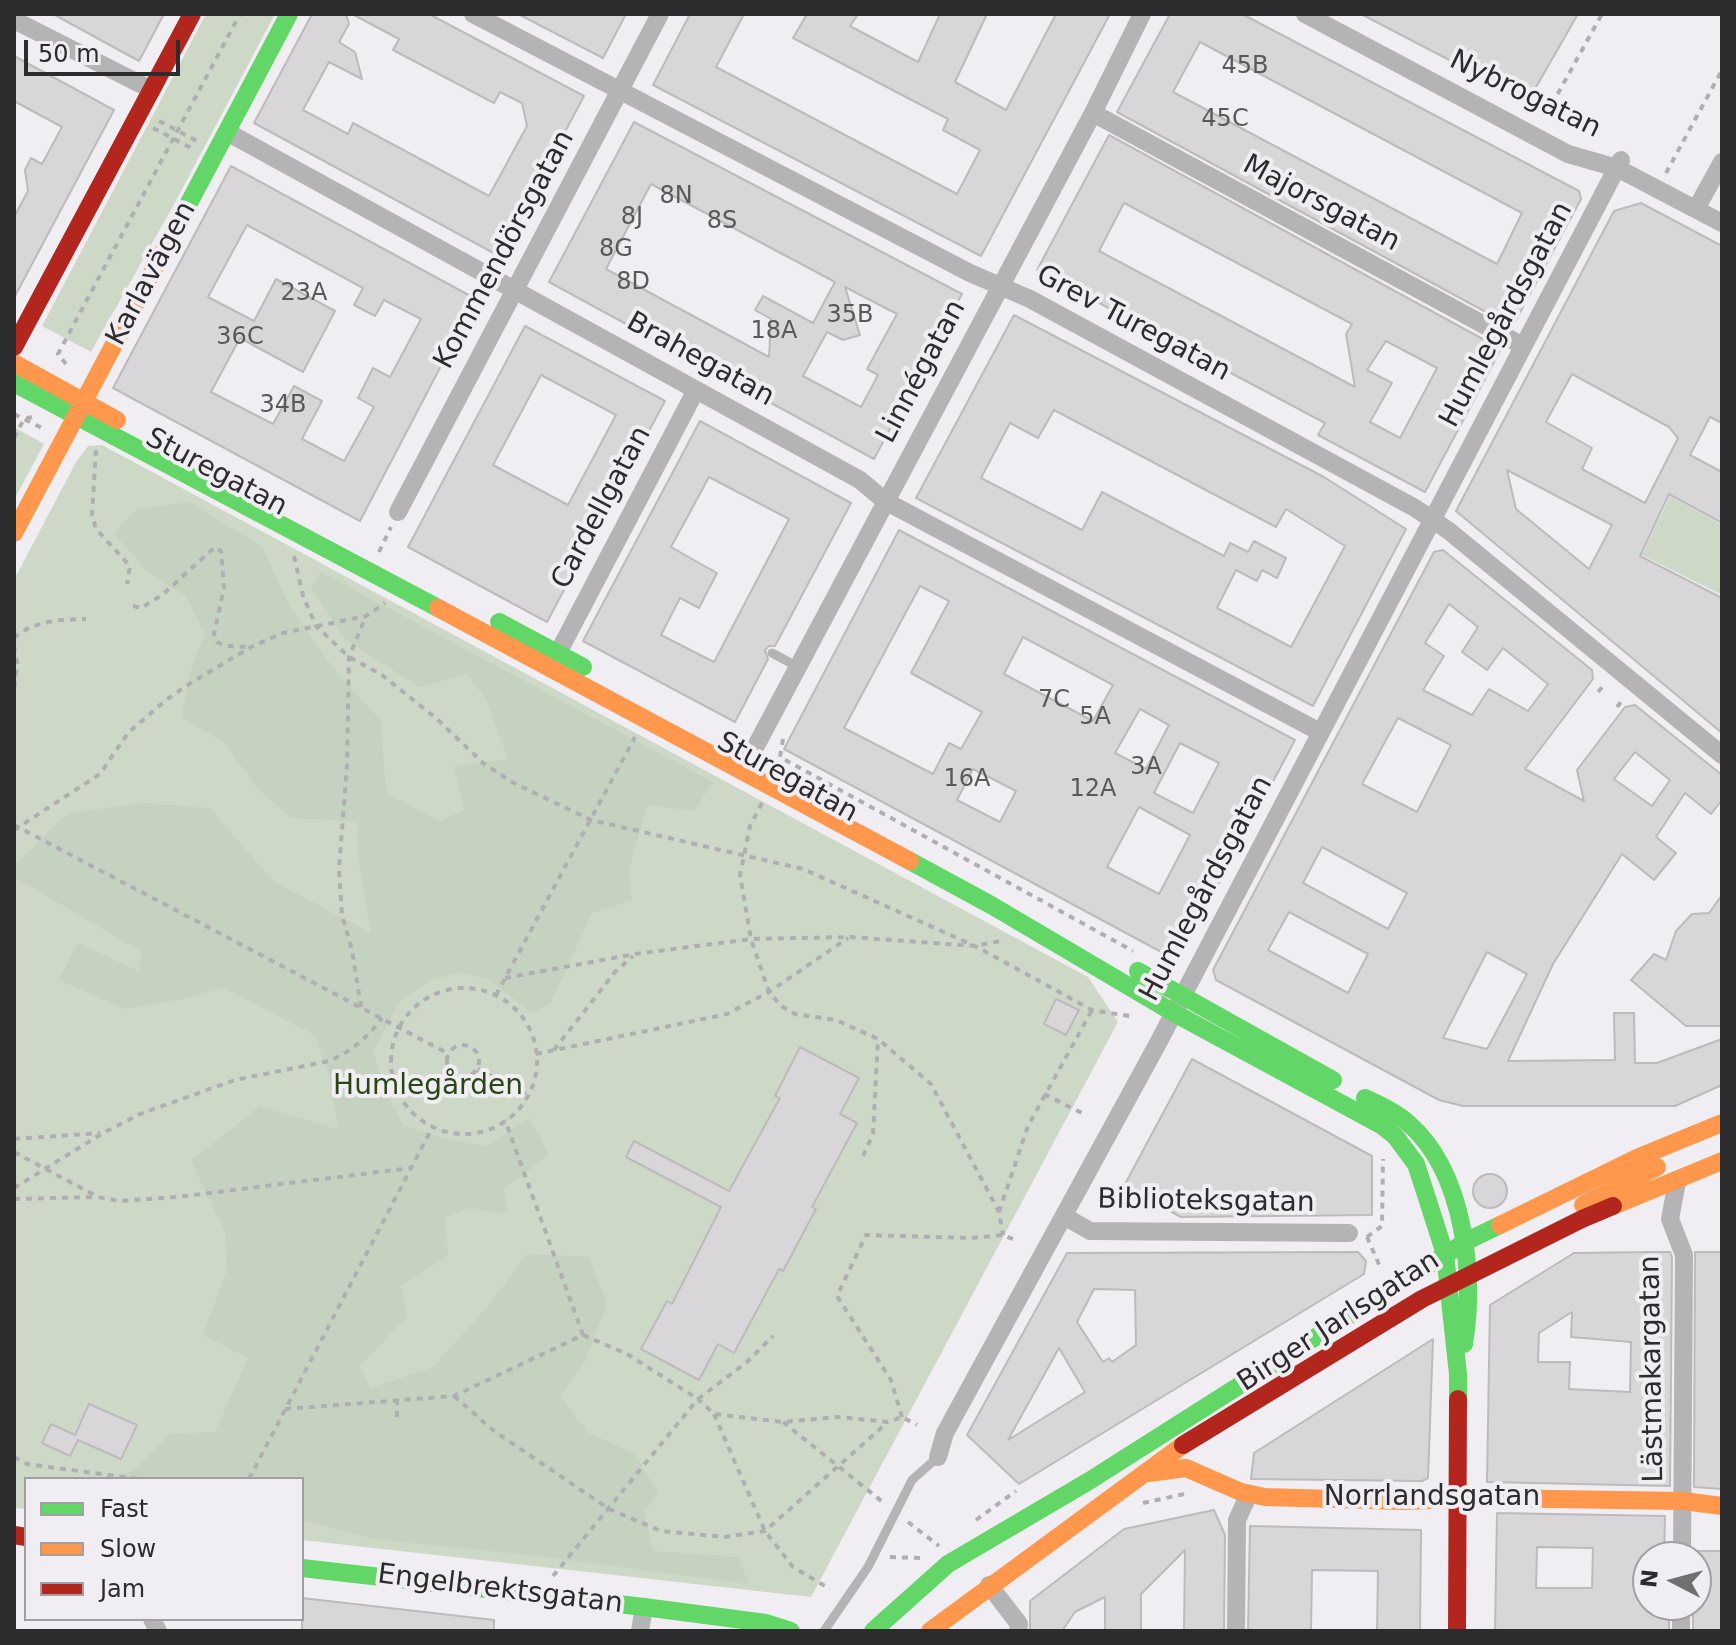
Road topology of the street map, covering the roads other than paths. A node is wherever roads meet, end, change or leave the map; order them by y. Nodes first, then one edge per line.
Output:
1 (192, 14) edge
2 (289, 14) edge
3 (473, 14) edge
4 (660, 14) edge
5 (1142, 14) edge
6 (1305, 14) edge
7 (14, 20) edge
8 (152, 90) junction
9 (619, 91) junction
10 (1093, 113) junction
11 (227, 132) junction
12 (1619, 164) junction
13 (1718, 170) edge
14 (1696, 209) junction
15 (1722, 223) edge
16 (999, 286) junction
17 (515, 291) junction
18 (1523, 346) junction
19 (14, 347) edge
20 (14, 363) edge
21 (14, 383) edge
22 (696, 390) junction
23 (80, 409) junction
24 (885, 501) junction
25 (398, 512) road end
26 (1431, 519) junction
27 (14, 533) edge
28 (558, 653) junction
29 (772, 653) dead end
30 (798, 667) junction
31 (1320, 732) junction
32 (1722, 755) edge
33 (750, 757) junction
34 (1178, 1005) junction
35 (1722, 1123) edge
36 (1722, 1139) edge
37 (1722, 1161) edge
38 (1677, 1182) junction
39 (1064, 1216) junction
40 (1358, 1235) road end
41 (1467, 1241) junction
42 (1445, 1254) junction
43 (1469, 1270) junction
44 (1448, 1286) junction
45 (1458, 1374) junction
46 (938, 1457) joint
47 (1147, 1473) junction
48 (1249, 1494) junction
49 (1458, 1500) junction
50 (1683, 1501) junction
51 (1722, 1506) edge
52 (1682, 1541) edge
53 (972, 1550) junction
54 (304, 1568) edge
55 (989, 1585) junction
56 (644, 1607) junction
57 (640, 1631) edge
58 (791, 1631) edge
59 (824, 1631) edge
60 (873, 1631) edge
61 (930, 1631) edge
62 (1018, 1631) edge
63 (1236, 1631) edge
64 (1457, 1631) edge

1 - 8 street
2 - 11 street, Karlavägen
3 - 9 street, Grev Turegatan
4 - 9 street, Kommendörsgatan
5 - 10 street, Linnégatan
6 - 12 street, Nybrogatan
7 - 8 street
8 - 19 street
9 - 16 street, Grev Turegatan
9 - 17 street, Kommendörsgatan
10 - 16 street, Linnégatan
10 - 18 street, Majorsgatan
11 - 17 street, Brahegatan
11 - 23 street, Karlavägen
12 - 14 street, Nybrogatan
12 - 18 street, Humlegårdsgatan
13 - 14 street
14 - 15 street, Nybrogatan
16 - 24 street, Linnégatan
16 - 26 street, Grev Turegatan
17 - 22 street, Brahegatan
17 - 25 street, Kommendörsgatan
18 - 26 street, Humlegårdsgatan
20 - 23 street, Sturegatan
21 - 23 street, Sturegatan
22 - 24 street, Brahegatan
22 - 28 street, Cardellgatan
23 - 27 street, Karlavägen
23 - 28 street, Sturegatan
23 - 34 street, Sturegatan
24 - 30 street, Linnégatan
24 - 31 street, Brahegatan
26 - 31 street, Humlegårdsgatan
26 - 32 street, Grev Turegatan
28 - 33 street, Sturegatan
29 - 30 lane
30 - 33 street, Linnégatan
31 - 34 street, Humlegårdsgatan
33 - 34 street, Sturegatan
34 - 39 street, Humlegårdsgatan
34 - 41 street, Sturegatan
34 - 42 street, Sturegatan
35 - 41 street, Birger Jarlsgatan
36 - 43 street, Birger Jarlsgatan
37 - 38 street, Birger Jarlsgatan
38 - 43 street, Birger Jarlsgatan
38 - 50 street, Lästmakargatan
39 - 40 street, Biblioteksgatan
39 - 46 street, Humlegårdsgatan
41 - 42 street, Birger Jarlsgatan
41 - 43 street, Sturegatan
42 - 44 street, Sturegatan
42 - 53 street, Birger Jarlsgatan
43 - 44 street, Birger Jarlsgatan
43 - 45 street, Sturegatan
44 - 45 street, Sturegatan
44 - 47 street, Birger Jarlsgatan
45 - 49 street
46 - 59 lane, Humlegårdsgatan
47 - 48 street, Norrlandsgatan
47 - 55 street, Birger Jarlsgatan
48 - 49 street, Norrlandsgatan
48 - 63 street
49 - 50 street, Norrlandsgatan
49 - 64 street
50 - 51 street, Norrlandsgatan
50 - 52 street, Lästmakargatan
53 - 55 street
53 - 60 street, Birger Jarlsgatan
54 - 56 street, Engelbrektsgatan
55 - 61 street, Birger Jarlsgatan
55 - 62 street
56 - 57 street
56 - 58 street, Engelbrektsgatan

